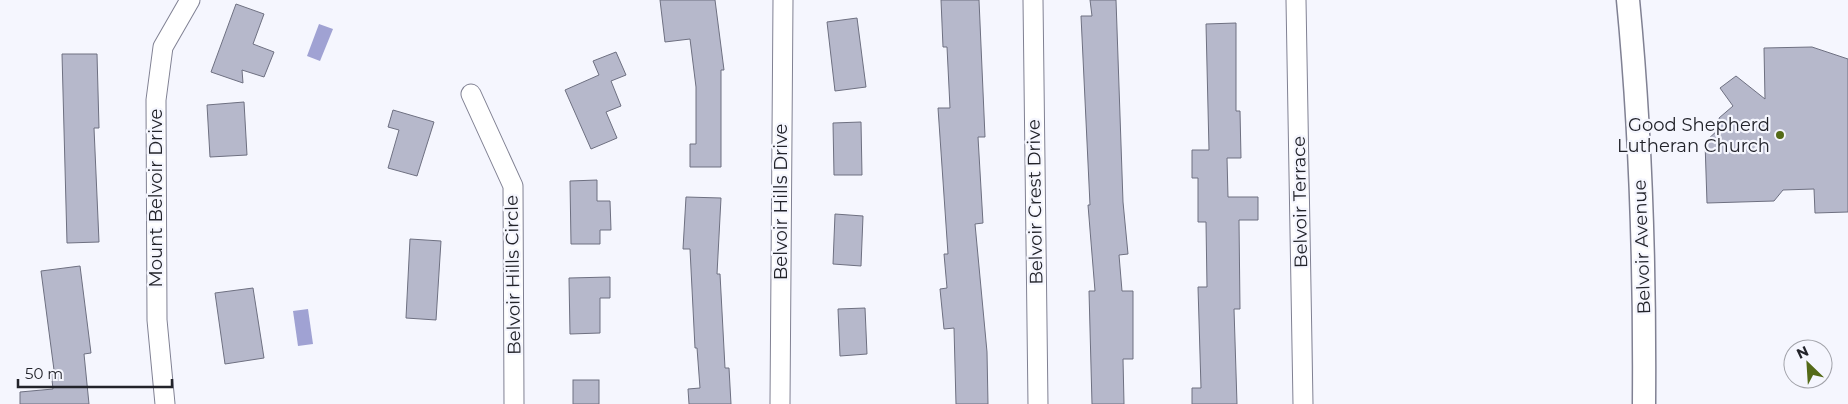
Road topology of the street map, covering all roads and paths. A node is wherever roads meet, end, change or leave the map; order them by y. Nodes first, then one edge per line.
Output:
1 (190, 0) edge
2 (783, 0) edge
3 (1033, 0) edge
4 (1296, 0) edge
5 (1628, 0) edge
6 (471, 94) dead end
7 (165, 404) edge
8 (514, 404) edge
9 (780, 404) edge
10 (1038, 404) edge
11 (1303, 404) edge
12 (1644, 404) edge

1 - 7 street, Mount Belvoir Drive
2 - 9 street, Belvoir Hills Drive
3 - 10 street, Belvoir Crest Drive
4 - 11 street, Belvoir Terrace
5 - 12 street, Belvoir Avenue
6 - 8 street, Belvoir Hills Circle

